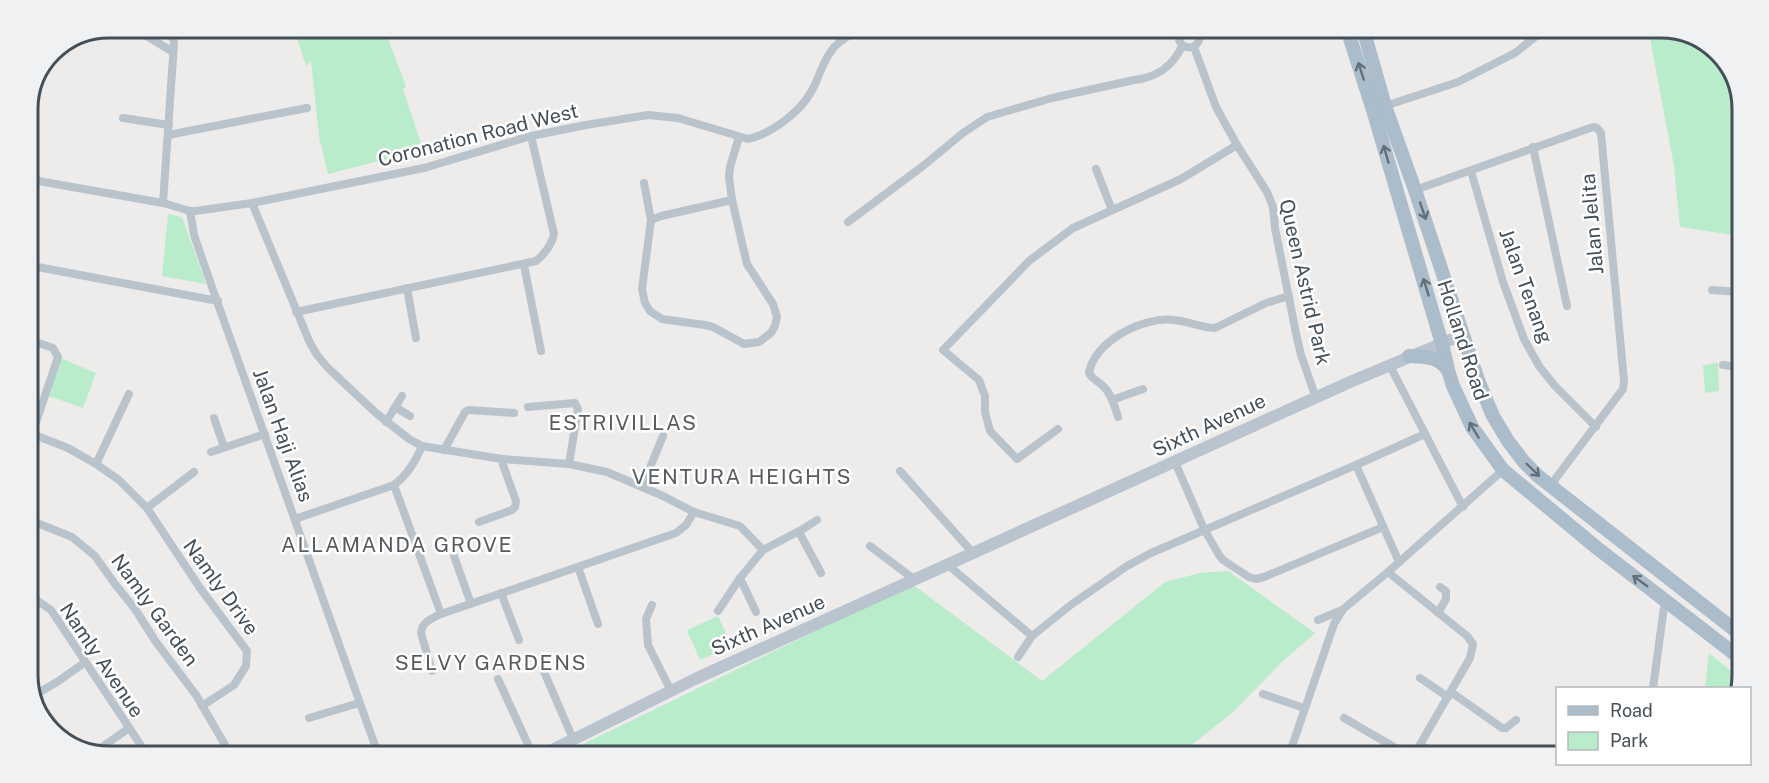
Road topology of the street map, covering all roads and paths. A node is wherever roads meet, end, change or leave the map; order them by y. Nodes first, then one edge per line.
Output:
1 (150, 38) edge
2 (173, 38) edge
3 (846, 38) edge
4 (1178, 38) edge
5 (1199, 38) edge
6 (1350, 38) edge
7 (1365, 38) edge
8 (1534, 38) edge
9 (1182, 46) junction
10 (1194, 47) junction
11 (174, 52) junction
12 (307, 108) dead end
13 (1379, 108) junction
14 (123, 118) dead end
15 (168, 130) junction
16 (531, 136) junction
17 (739, 137) junction
18 (1237, 145) junction
19 (1533, 147) junction
20 (1096, 169) dead end
21 (1471, 171) junction
22 (38, 181) edge
23 (644, 183) dead end
24 (1416, 190) junction
25 (732, 200) junction
26 (164, 203) junction
27 (252, 203) junction
28 (1112, 210) junction
29 (190, 211) junction
30 (651, 220) junction
31 (848, 222) dead end
32 (524, 265) junction
33 (38, 267) edge
34 (407, 288) junction
35 (1712, 290) dead end
36 (1731, 291) edge
37 (1289, 296) junction
38 (218, 301) junction
39 (1567, 306) dead end
40 (296, 312) junction
41 (1462, 335) junction
42 (416, 338) dead end
43 (38, 343) edge
44 (1443, 344) junction
45 (541, 351) dead end
46 (1409, 356) junction
47 (1723, 365) dead end
48 (1390, 366) junction
49 (1731, 366) edge
50 (1448, 370) junction
51 (1143, 388) dead end
52 (129, 394) dead end
53 (402, 396) dead end
54 (1316, 398) junction
55 (1112, 400) junction
56 (395, 407) junction
57 (528, 407) dead end
58 (38, 411) edge
59 (514, 412) dead end
60 (410, 416) dead end
61 (1119, 417) dead end
62 (214, 418) dead end
63 (386, 422) junction
64 (1596, 427) junction
65 (1058, 429) dead end
66 (265, 434) junction
67 (1425, 434) junction
68 (38, 435) edge
69 (663, 436) dead end
70 (422, 446) junction
71 (224, 447) junction
72 (444, 450) junction
73 (211, 452) dead end
74 (502, 459) junction
75 (1175, 462) junction
76 (96, 464) junction
77 (569, 464) junction
78 (1356, 465) junction
79 (900, 471) dead end
80 (1503, 471) junction
81 (194, 472) dead end
82 (394, 485) junction
83 (642, 487) junction
84 (1552, 487) junction
85 (1463, 507) junction
86 (147, 508) junction
87 (694, 512) junction
88 (295, 519) junction
89 (817, 519) dead end
90 (480, 522) dead end
91 (1565, 522) junction
92 (38, 523) edge
93 (1383, 527) junction
94 (1204, 529) junction
95 (799, 532) junction
96 (870, 546) dead end
97 (763, 550) junction
98 (973, 553) junction
99 (454, 556) dead end
100 (1399, 562) junction
101 (948, 565) junction
102 (578, 567) junction
103 (1388, 572) junction
104 (820, 573) dead end
105 (740, 578) junction
106 (915, 580) junction
107 (1440, 587) dead end
108 (501, 593) junction
109 (1665, 600) junction
110 (38, 601) edge
111 (471, 604) junction
112 (652, 605) dead end
113 (1342, 610) junction
114 (718, 611) dead end
115 (756, 612) dead end
116 (1438, 612) junction
117 (441, 614) junction
118 (1318, 620) dead end
119 (598, 624) dead end
120 (1732, 628) edge
121 (1032, 636) junction
122 (519, 640) dead end
123 (1732, 652) edge
124 (1018, 657) dead end
125 (84, 663) junction
126 (542, 667) dead end
127 (432, 671) dead end
128 (1420, 678) dead end
129 (498, 679) dead end
130 (1653, 687) edge
131 (670, 691) junction
132 (40, 692) edge
133 (1263, 694) dead end
134 (1449, 695) junction
135 (359, 703) junction
136 (202, 706) junction
137 (1305, 708) junction
138 (309, 718) dead end
139 (1344, 718) dead end
140 (1516, 720) dead end
141 (129, 728) junction
142 (573, 739) junction
143 (104, 745) edge
144 (1420, 745) edge
145 (141, 746) edge
146 (226, 746) edge
147 (375, 746) edge
148 (528, 746) edge
149 (560, 746) edge
150 (1292, 746) edge
151 (1392, 746) edge

1 - 11 street
2 - 11 street
3 - 17 street
4 - 9 street
5 - 10 street
13 -> 6 main road, Holland Road
7 - 13 main road, Holland Road
8 - 13 street
9 - 10 street
9 - 31 street
10 - 18 street, Queen Astrid Park
11 - 15 street
12 - 15 street
13 - 24 main road, Holland Road
44 -> 13 main road, Holland Road
14 - 15 street
15 - 26 street
16 - 17 street, Coronation Road West
16 - 27 street, Coronation Road West
16 - 32 street
17 - 25 street
18 - 28 street
18 - 37 street, Queen Astrid Park
19 - 21 street, Jalan Jelita
19 - 39 street
19 - 64 street, Jalan Jelita
20 - 28 street
21 - 24 street, Jalan Jelita
21 - 64 street, Jalan Tenang
22 - 26 street, Coronation Road West
23 - 30 street
24 -> 41 main road, Holland Road
25 - 30 street
25 - 30 street
26 - 29 street, Coronation Road West
27 - 29 street, Coronation Road West
27 - 40 street
28 - 65 street
29 - 38 street, Jalan Haji Alias
32 - 34 street
32 - 45 street
33 - 38 street
34 - 40 street
34 - 42 street
35 - 36 street
37 - 54 street, Queen Astrid Park
37 - 55 street
38 - 66 street, Jalan Haji Alias
40 - 63 street
41 - 44 main road, Sixth Avenue
41 -> 84 main road, Holland Road
43 - 58 street
44 - 46 main road, Sixth Avenue
44 - 50 main road, Holland Road
46 - 48 main road, Sixth Avenue
46 - 50 main road
47 - 49 street
48 - 54 main road, Sixth Avenue
48 - 67 street
80 -> 50 main road, Holland Road
51 - 55 street
52 - 76 street
53 - 56 street
54 - 75 main road, Sixth Avenue
55 - 61 street
56 - 60 street
56 - 63 street
57 - 77 street
59 - 72 street
62 - 71 street
63 - 70 street
64 - 84 street, Jalan Jelita
66 - 71 street
66 - 88 street, Jalan Haji Alias
67 - 78 street
67 - 85 street
68 - 76 street, Namly Drive
69 - 83 street
70 - 72 street
70 - 82 street
71 - 73 street
72 - 74 street
74 - 77 street
74 - 90 street
75 - 94 street
75 - 98 main road, Sixth Avenue
76 - 86 street, Namly Drive
77 - 83 street
78 - 93 street
78 - 94 street
79 - 98 street
80 - 85 street
80 - 91 main road, Holland Road
81 - 86 street
82 - 88 street
82 - 117 street
83 - 87 street
84 - 91 main road
84 - 120 main road, Holland Road
85 - 100 street
86 - 136 street, Namly Drive
87 - 97 street
87 - 102 street
88 - 135 street, Jalan Haji Alias
89 - 95 street
109 -> 91 main road, Holland Road
92 - 136 street, Namly Garden
93 - 94 street
93 - 100 street
94 - 121 street
95 - 97 street
95 - 104 street
96 - 106 street
97 - 105 street
98 - 101 main road, Sixth Avenue
99 - 111 street
100 - 103 street
101 - 106 main road, Sixth Avenue
101 - 121 street
102 - 108 street
102 - 119 street
103 - 113 street
103 - 116 street
105 - 114 street
105 - 115 street
106 - 131 main road, Sixth Avenue
107 - 116 street
108 - 111 street
108 - 122 street
109 - 123 main road, Holland Road
109 - 130 street
110 - 125 street, Namly Avenue
111 - 117 street
112 - 131 street
113 - 118 street
113 - 137 street
116 - 134 street
117 - 127 street
121 - 124 street
125 - 132 street
125 - 141 street, Namly Avenue
126 - 142 street
128 - 134 street
129 - 148 street
131 - 142 main road, Sixth Avenue
133 - 137 street
134 - 140 street
134 - 144 street
135 - 138 street
135 - 147 street, Jalan Haji Alias
136 - 146 street, Namly Garden
137 - 150 street
139 - 151 street
141 - 143 street
141 - 145 street, Namly Avenue
142 - 149 main road, Sixth Avenue

